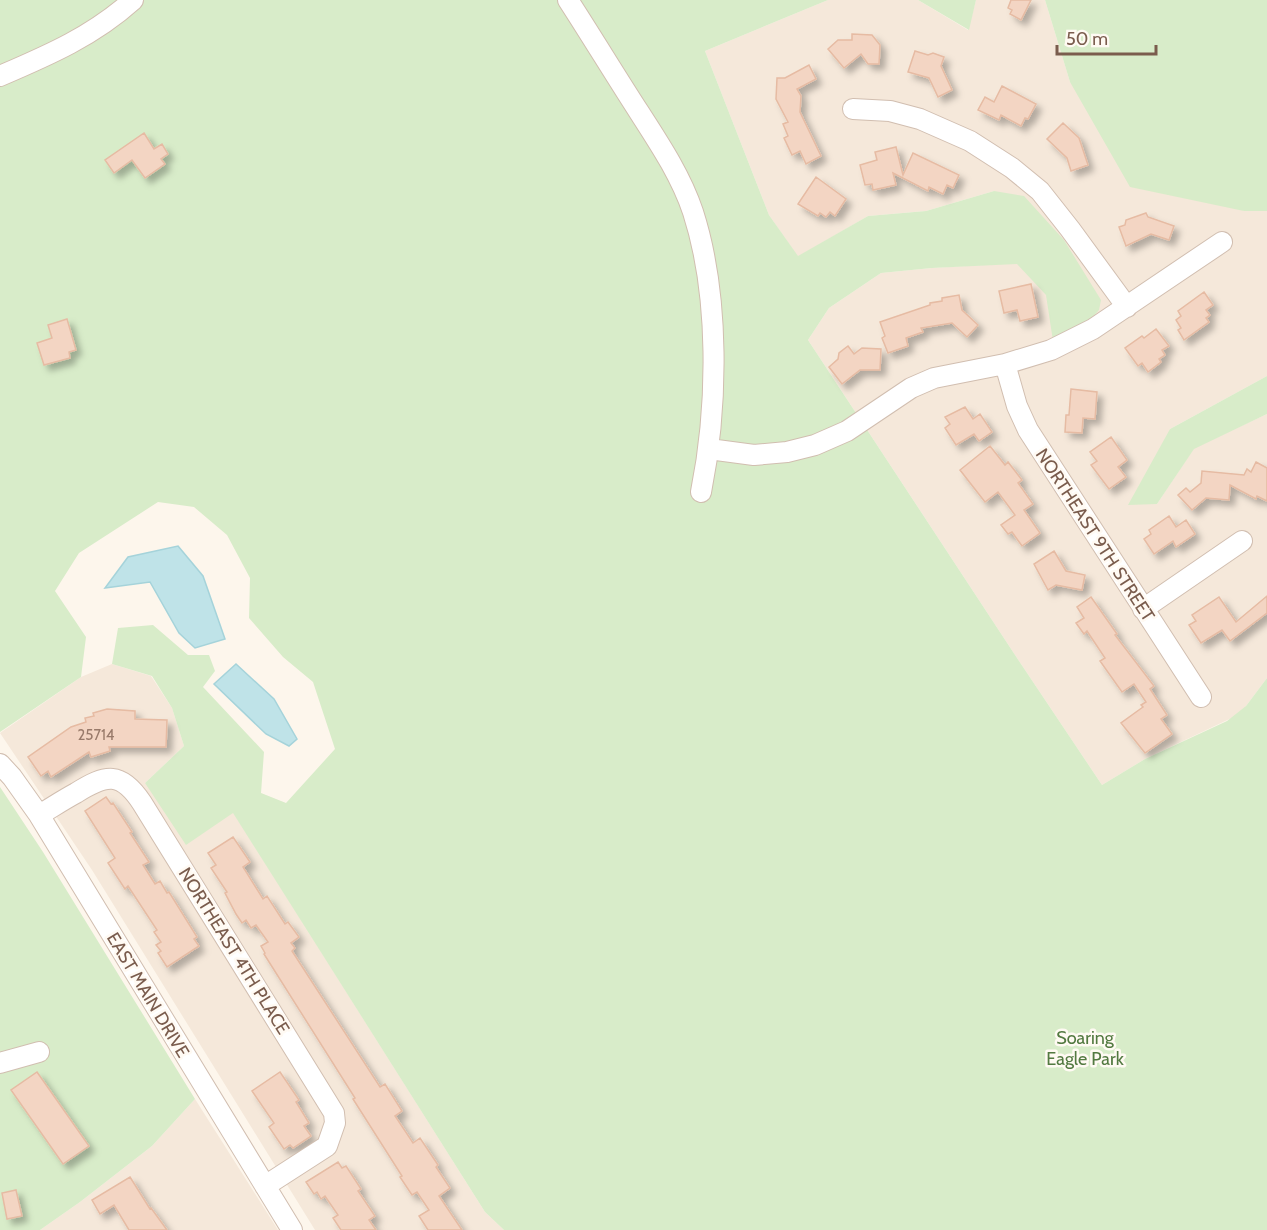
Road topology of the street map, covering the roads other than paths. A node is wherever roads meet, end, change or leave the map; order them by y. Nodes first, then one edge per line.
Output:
1 (133, 0) edge
2 (568, 0) edge
3 (0, 76) edge
4 (853, 109) dead end
5 (1222, 242) dead end
6 (1127, 307) junction
7 (1005, 364) junction
8 (709, 449) junction
9 (700, 492) dead end
10 (1242, 541) dead end
11 (1143, 609) junction
12 (1201, 697) dead end
13 (0, 764) edge
14 (39, 815) junction
15 (39, 1052) dead end
16 (0, 1063) edge
17 (265, 1186) junction
18 (292, 1230) edge

1 - 3 street
2 - 8 street
4 - 6 street
5 - 6 street
6 - 7 street
7 - 8 street
7 - 11 street, NORTHEAST 9TH STREET
8 - 9 street
10 - 11 street
11 - 12 street, NORTHEAST 9TH STREET
13 - 14 street, EAST MAIN DRIVE
14 - 17 street, EAST MAIN DRIVE
14 - 17 street, NORTHEAST 4TH PLACE
15 - 16 street
17 - 18 street, EAST MAIN DRIVE

